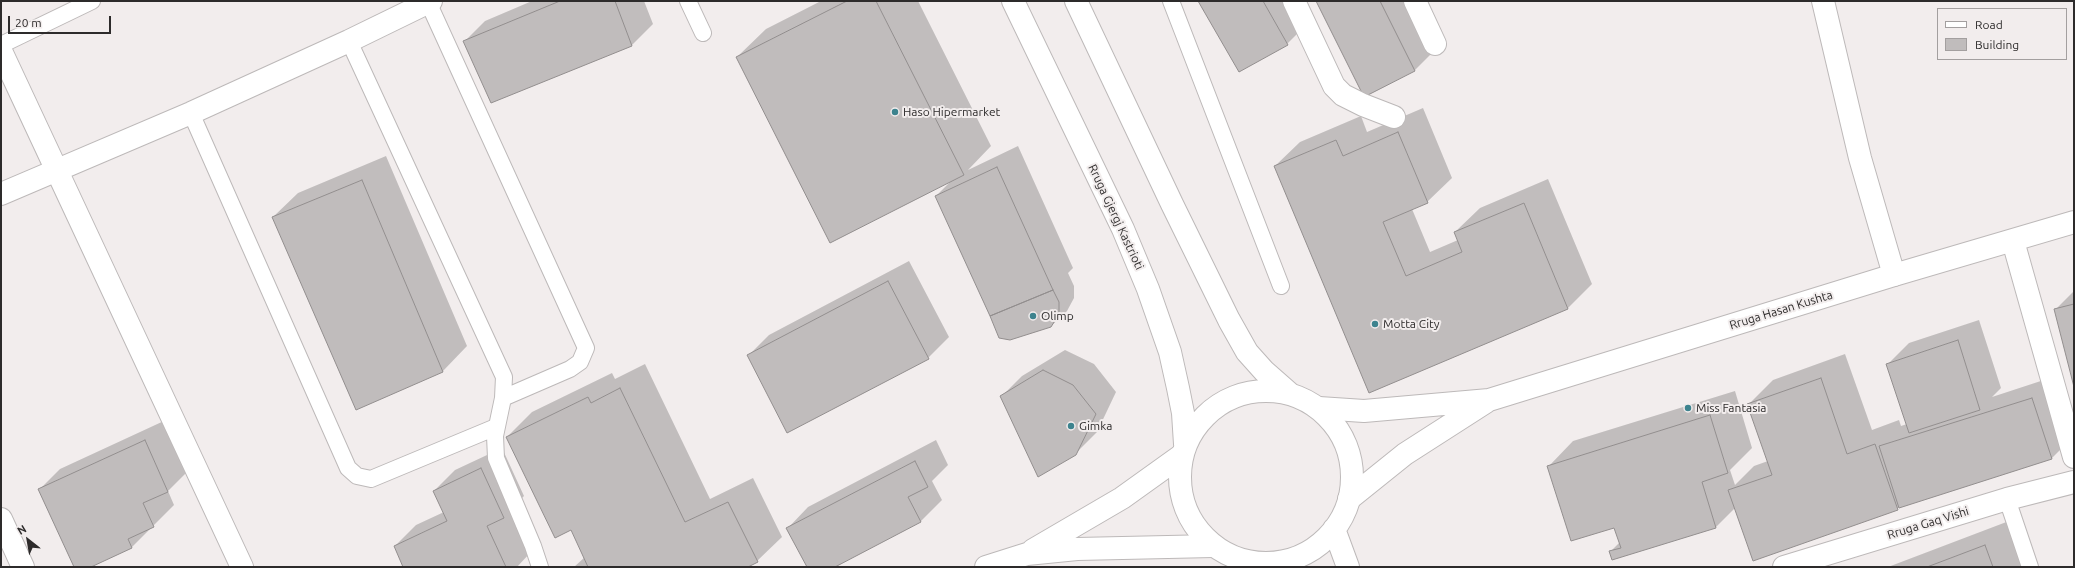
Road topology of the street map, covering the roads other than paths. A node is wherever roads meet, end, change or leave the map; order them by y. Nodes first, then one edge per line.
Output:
1 (92, 1) edge
2 (688, 1) edge
3 (1013, 1) edge
4 (1076, 1) edge
5 (1171, 1) edge
6 (1294, 1) edge
7 (1415, 1) edge
8 (1824, 1) edge
9 (430, 2) edge
10 (703, 32) dead end
11 (349, 41) junction
12 (1435, 44) dead end
13 (1, 45) edge
14 (1, 51) edge
15 (191, 114) junction
16 (1394, 117) dead end
17 (57, 169) junction
18 (1, 194) edge
19 (2074, 222) edge
20 (2013, 241) junction
21 (1894, 275) junction
22 (1281, 286) dead end
23 (1288, 393) junction
24 (503, 398) junction
25 (1489, 400) junction
26 (1319, 408) junction
27 (496, 427) junction
28 (1184, 449) junction
29 (2074, 457) edge
30 (2074, 482) edge
31 (1349, 499) junction
32 (2007, 499) junction
33 (1, 518) edge
34 (1334, 529) junction
35 (1213, 546) junction
36 (1027, 554) junction
37 (1270, 565) edge
38 (23, 567) edge
39 (242, 567) edge
40 (540, 567) edge
41 (986, 567) edge
42 (1348, 567) edge
43 (1784, 567) edge
44 (2030, 567) edge

1 - 13 lane
2 - 10 lane
3 - 28 street, Rruga Gjergj Kastrioti
4 - 23 street
5 - 22 lane
6 - 16 street
7 - 12 street
8 - 21 street
9 - 11 street
9 - 24 lane
11 - 15 street
11 - 24 lane
14 - 17 street
15 - 17 street
15 - 27 lane
17 - 18 street
17 - 39 street
19 - 20 street, Rruga Hasan Kushta
20 - 21 street, Rruga Hasan Kushta
20 - 29 street
21 - 25 street, Rruga Hasan Kushta
23 - 26 street
23 - 28 street
24 - 27 lane
25 - 26 street
25 - 31 street
26 - 31 street
27 - 40 lane
28 - 35 street
28 - 36 street
30 - 32 street, Rruga Gaq Vishi
31 - 34 street
32 - 43 street, Rruga Gaq Vishi
32 - 44 lane
33 - 38 street
34 - 37 street
34 - 42 street
35 - 36 street
35 - 37 street
36 - 41 street

